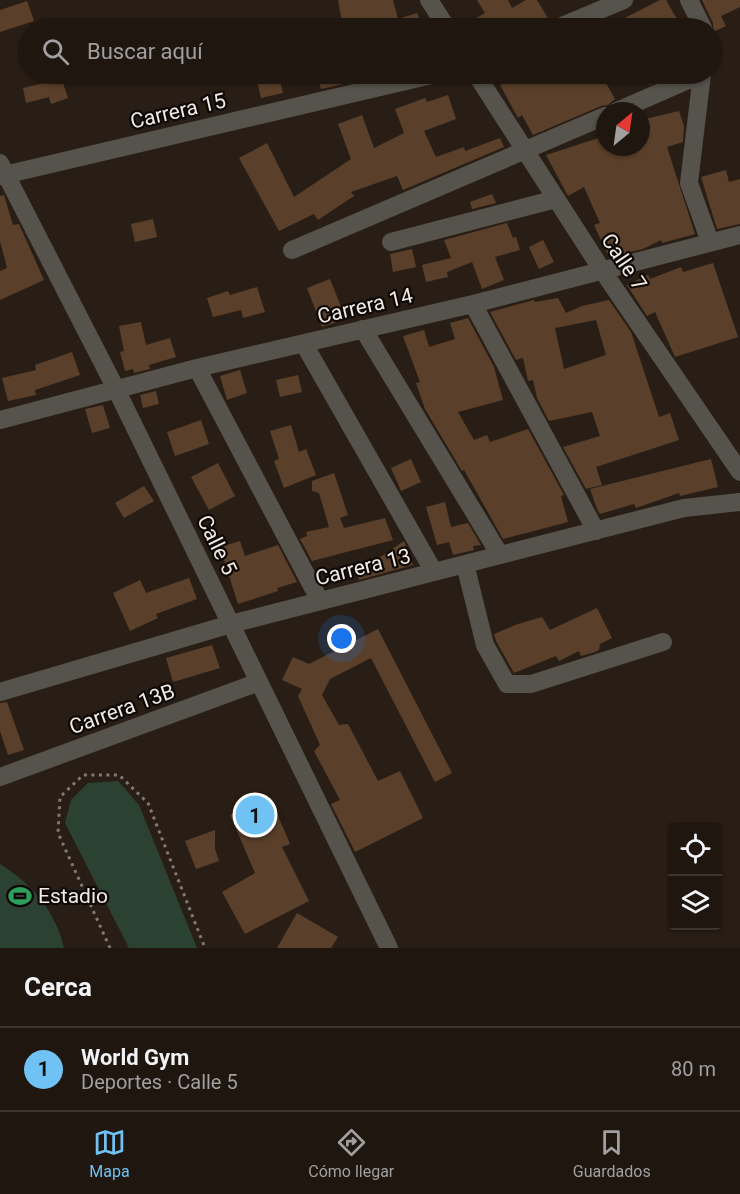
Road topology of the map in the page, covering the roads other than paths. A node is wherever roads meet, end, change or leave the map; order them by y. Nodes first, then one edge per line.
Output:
1 (429, 0) edge
2 (624, 0) edge
3 (689, 0) edge
4 (441, 18) edge
5 (581, 18) edge
6 (698, 18) edge
7 (392, 84) edge
8 (482, 84) edge
9 (679, 84) edge
10 (701, 84) edge
11 (638, 102) edge
12 (596, 120) edge
13 (526, 151) junction
14 (2, 172) edge
15 (556, 199) junction
16 (740, 235) edge
17 (391, 242) dead end
18 (710, 242) junction
19 (292, 250) dead end
20 (602, 270) junction
21 (473, 304) junction
22 (363, 329) junction
23 (304, 344) junction
24 (197, 368) junction
25 (116, 388) junction
26 (0, 420) edge
27 (740, 472) edge
28 (740, 502) edge
29 (596, 531) junction
30 (500, 555) junction
31 (465, 564) junction
32 (434, 572) junction
33 (320, 601) junction
34 (231, 624) junction
35 (663, 642) dead end
36 (259, 682) junction
37 (0, 692) edge
38 (0, 777) edge
39 (389, 948) edge

1 - 4 street
2 - 5 street
3 - 6 street
7 - 14 street, Carrera 15
8 - 13 street, Calle 7
9 - 11 street
10 - 18 street
12 - 13 street
13 - 15 street, Calle 7
13 - 19 street
14 - 25 street, Calle 5
15 - 17 street
15 - 20 street, Calle 7
16 - 18 street, Carrera 14
18 - 20 street, Carrera 14
20 - 21 street, Carrera 14
20 - 27 street, Calle 7
21 - 22 street, Carrera 14
21 - 29 street
22 - 23 street, Carrera 14
22 - 30 street
23 - 24 street, Carrera 14
23 - 32 street
24 - 25 street, Carrera 14
24 - 33 street
25 - 26 street, Carrera 14
25 - 34 street, Calle 5
28 - 29 street, Carrera 13
29 - 30 street, Carrera 13
30 - 31 street, Carrera 13
31 - 32 street, Carrera 13
31 - 35 street
32 - 33 street, Carrera 13
33 - 34 street, Carrera 13
34 - 36 street, Calle 5
34 - 37 street, Carrera 13
36 - 38 street, Carrera 13B
36 - 39 street, Calle 5

